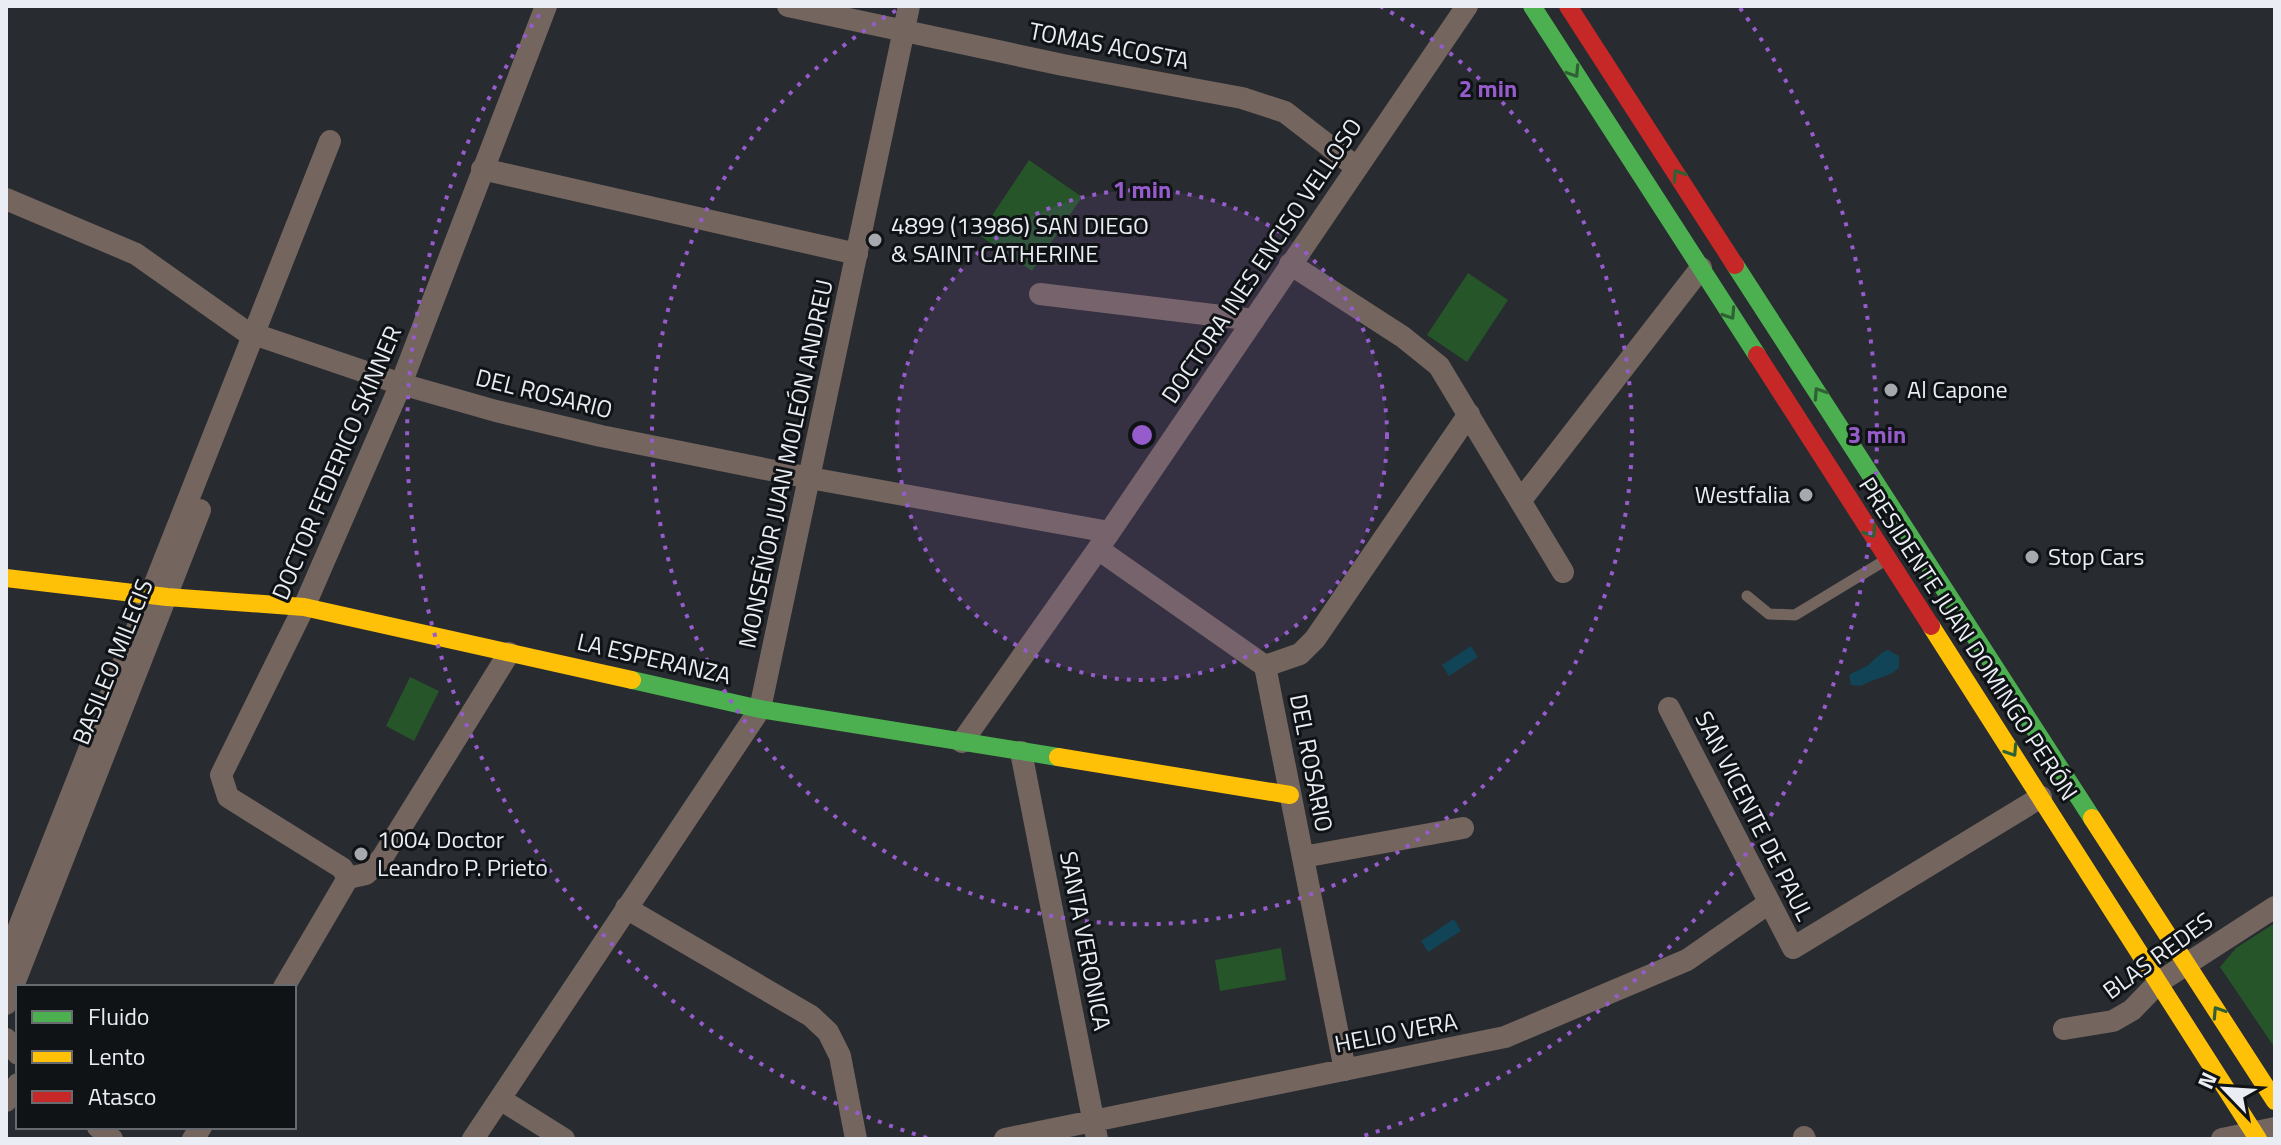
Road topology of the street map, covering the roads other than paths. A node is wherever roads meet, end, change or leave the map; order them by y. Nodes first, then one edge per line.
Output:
1 (546, 6) edge
2 (788, 6) edge
3 (909, 6) edge
4 (1467, 6) edge
5 (1532, 6) edge
6 (1568, 6) edge
7 (904, 29) junction
8 (330, 141) dead end
9 (1356, 167) junction
10 (482, 169) junction
11 (6, 199) edge
12 (857, 254) junction
13 (1290, 264) junction
14 (1701, 268) junction
15 (1040, 294) dead end
16 (1254, 320) junction
17 (261, 337) junction
18 (1785, 340) junction
19 (1758, 357) junction
20 (401, 384) junction
21 (1469, 414) junction
22 (810, 478) junction
23 (1521, 500) junction
24 (1103, 540) junction
25 (1888, 558) junction
26 (1563, 572) dead end
27 (6, 578) edge
28 (158, 596) junction
29 (1747, 596) dead end
30 (304, 607) junction
31 (509, 653) junction
32 (1265, 666) junction
33 (1669, 708) dead end
34 (760, 709) junction
35 (962, 742) junction
36 (1021, 752) junction
37 (1290, 795) junction
38 (2041, 797) junction
39 (1463, 828) dead end
40 (1303, 857) junction
41 (348, 878) junction
42 (1769, 903) junction
43 (2275, 907) edge
44 (626, 908) junction
45 (6, 960) edge
46 (2187, 964) junction
47 (2159, 982) junction
48 (285, 985) edge
49 (6, 1004) edge
50 (2064, 1029) dead end
51 (1345, 1070) junction
52 (500, 1099) junction
53 (2275, 1101) edge
54 (1096, 1130) edge
55 (2262, 1133) edge
56 (473, 1139) edge
57 (564, 1139) edge
58 (856, 1139) edge
59 (1005, 1139) edge
60 (2222, 1139) edge

1 - 10 street, DOCTOR FEDERICO SKINNER
2 - 7 street, TOMAS ACOSTA
3 - 7 street, MONSEÑOR JUAN MOLEÓN ANDREU
4 - 9 street, DOCTORA INES ENCISO VELLOSO
5 -> 14 main road, PRESIDENTE JUAN DOMINGO PERÓN
18 -> 6 main road, PRESIDENTE JUAN DOMINGO PERÓN
7 - 9 street, TOMAS ACOSTA
7 - 12 street, MONSEÑOR JUAN MOLEÓN ANDREU
8 - 17 street
9 - 13 street, DOCTORA INES ENCISO VELLOSO
10 - 12 street
10 - 20 street, DOCTOR FEDERICO SKINNER
11 - 17 street, DEL ROSARIO
12 - 22 street, MONSEÑOR JUAN MOLEÓN ANDREU
13 - 16 street, DOCTORA INES ENCISO VELLOSO
13 - 21 street
14 -> 19 main road, PRESIDENTE JUAN DOMINGO PERÓN
14 - 23 street
15 - 16 street
16 - 24 street, DOCTORA INES ENCISO VELLOSO
17 - 20 street, DEL ROSARIO
17 - 28 street
18 - 19 main road
46 -> 18 main road, PRESIDENTE JUAN DOMINGO PERÓN
19 -> 25 main road, PRESIDENTE JUAN DOMINGO PERÓN
20 - 22 street, DEL ROSARIO
20 - 30 street, DOCTOR FEDERICO SKINNER
21 - 23 street
21 - 32 street
22 - 24 street, DEL ROSARIO
22 - 34 street, MONSEÑOR JUAN MOLEÓN ANDREU
23 - 26 street
24 - 32 street, DEL ROSARIO
24 - 35 street, DOCTORA INES ENCISO VELLOSO
25 - 29 lane
25 -> 38 main road, PRESIDENTE JUAN DOMINGO PERÓN
27 - 28 main road, LA ESPERANZA
28 - 30 main road, LA ESPERANZA
28 - 45 street
28 - 49 street, BASILEO MILECIS
30 - 31 main road, LA ESPERANZA
30 - 41 street, DOCTOR FEDERICO SKINNER
31 - 34 main road, LA ESPERANZA
31 - 41 street
32 - 37 street, DEL ROSARIO
33 - 42 street, SAN VICENTE DE PAUL
34 - 35 main road, LA ESPERANZA
34 - 44 street, MONSEÑOR JUAN MOLEÓN ANDREU
35 - 36 main road, LA ESPERANZA
36 - 37 main road, LA ESPERANZA
36 - 54 street, SANTA VERONICA
37 - 40 street, DEL ROSARIO
38 - 42 street, SAN VICENTE DE PAUL
38 - 47 main road, PRESIDENTE JUAN DOMINGO PERÓN
39 - 40 street
40 - 51 street, DEL ROSARIO
41 - 48 street
42 - 51 street, HELIO VERA
43 - 46 street, BLAS REDES
44 - 52 street, MONSEÑOR JUAN MOLEÓN ANDREU
44 - 58 street
46 - 47 street, BLAS REDES
53 -> 46 main road, PRESIDENTE JUAN DOMINGO PERÓN
47 - 50 street, BLAS REDES
47 - 55 main road, PRESIDENTE JUAN DOMINGO PERÓN
51 - 54 street, HELIO VERA
52 - 56 street, MONSEÑOR JUAN MOLEÓN ANDREU
52 - 57 street
54 - 59 street, HELIO VERA
55 - 60 street

